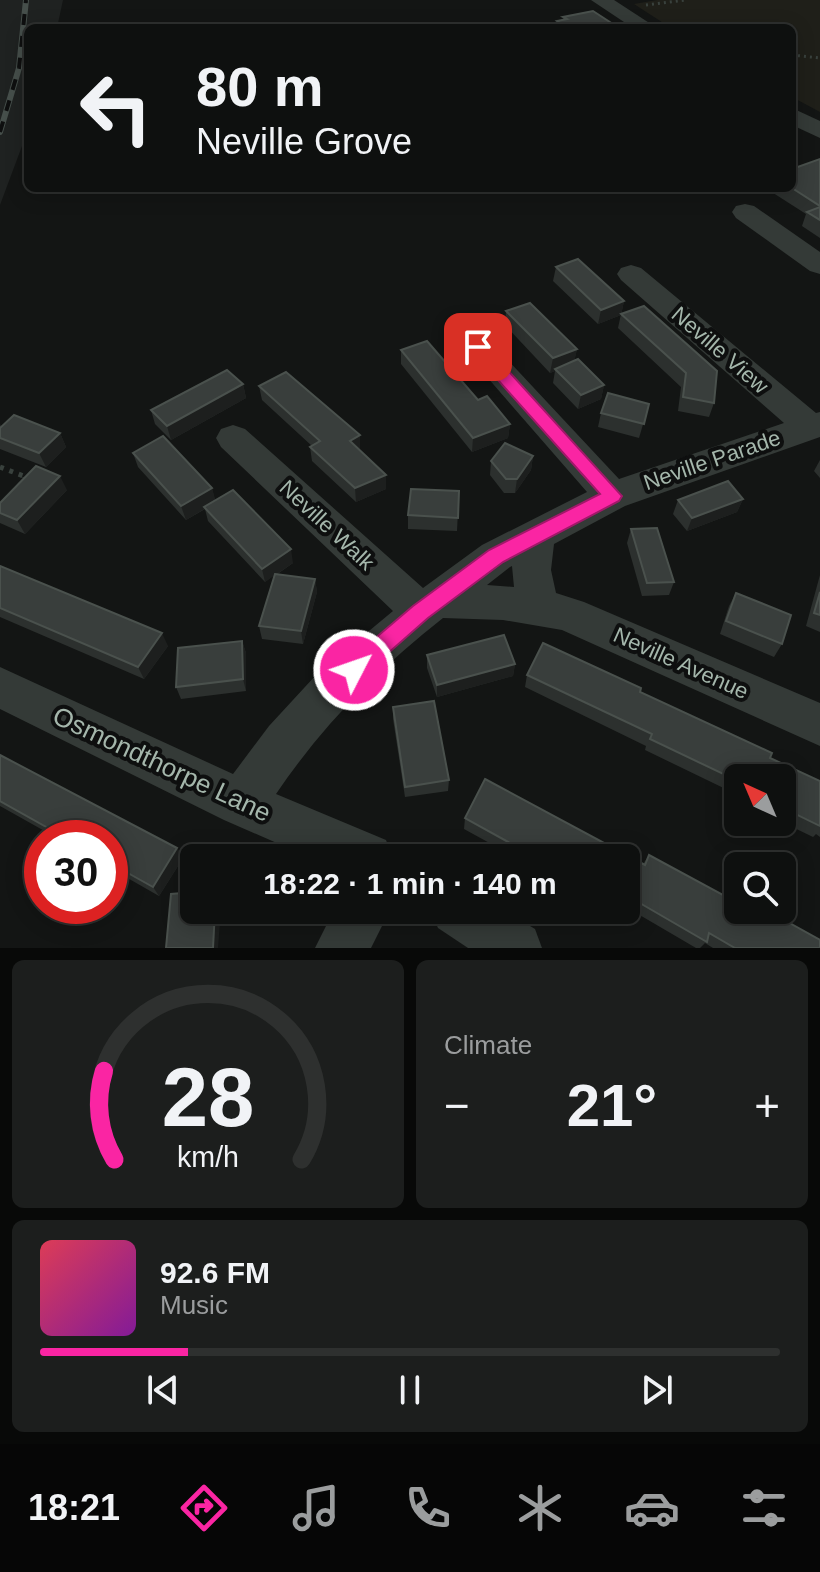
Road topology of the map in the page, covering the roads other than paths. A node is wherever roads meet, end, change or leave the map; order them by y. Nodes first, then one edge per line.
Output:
1 (602, 0) edge
2 (611, 0) edge
3 (641, 24) edge
4 (796, 117) edge
5 (820, 131) edge
6 (745, 212) dead end
7 (820, 265) edge
8 (631, 274) dead end
9 (478, 347) dead end
10 (814, 425) edge
11 (233, 438) dead end
12 (612, 496) junction
13 (537, 533) junction
14 (428, 606) junction
15 (541, 607) junction
16 (0, 687) edge
17 (820, 725) edge
18 (241, 803) junction
19 (336, 844) edge
20 (357, 924) edge
21 (478, 924) edge
22 (341, 948) edge
23 (516, 948) edge

1 - 2 street
1 - 3 street
4 - 5 street
6 - 7 street
8 - 10 street, Neville View
9 - 12 street
10 - 12 street, Neville Parade
11 - 14 street, Neville Walk
12 - 13 street, Neville Parade
13 - 14 street, Neville Parade
13 - 15 street
14 - 15 street, Neville Avenue
14 - 18 street, Neville Parade
15 - 17 street, Neville Avenue
16 - 18 street, Osmondthorpe Lane
18 - 19 street, Osmondthorpe Lane
20 - 22 street
21 - 23 street

